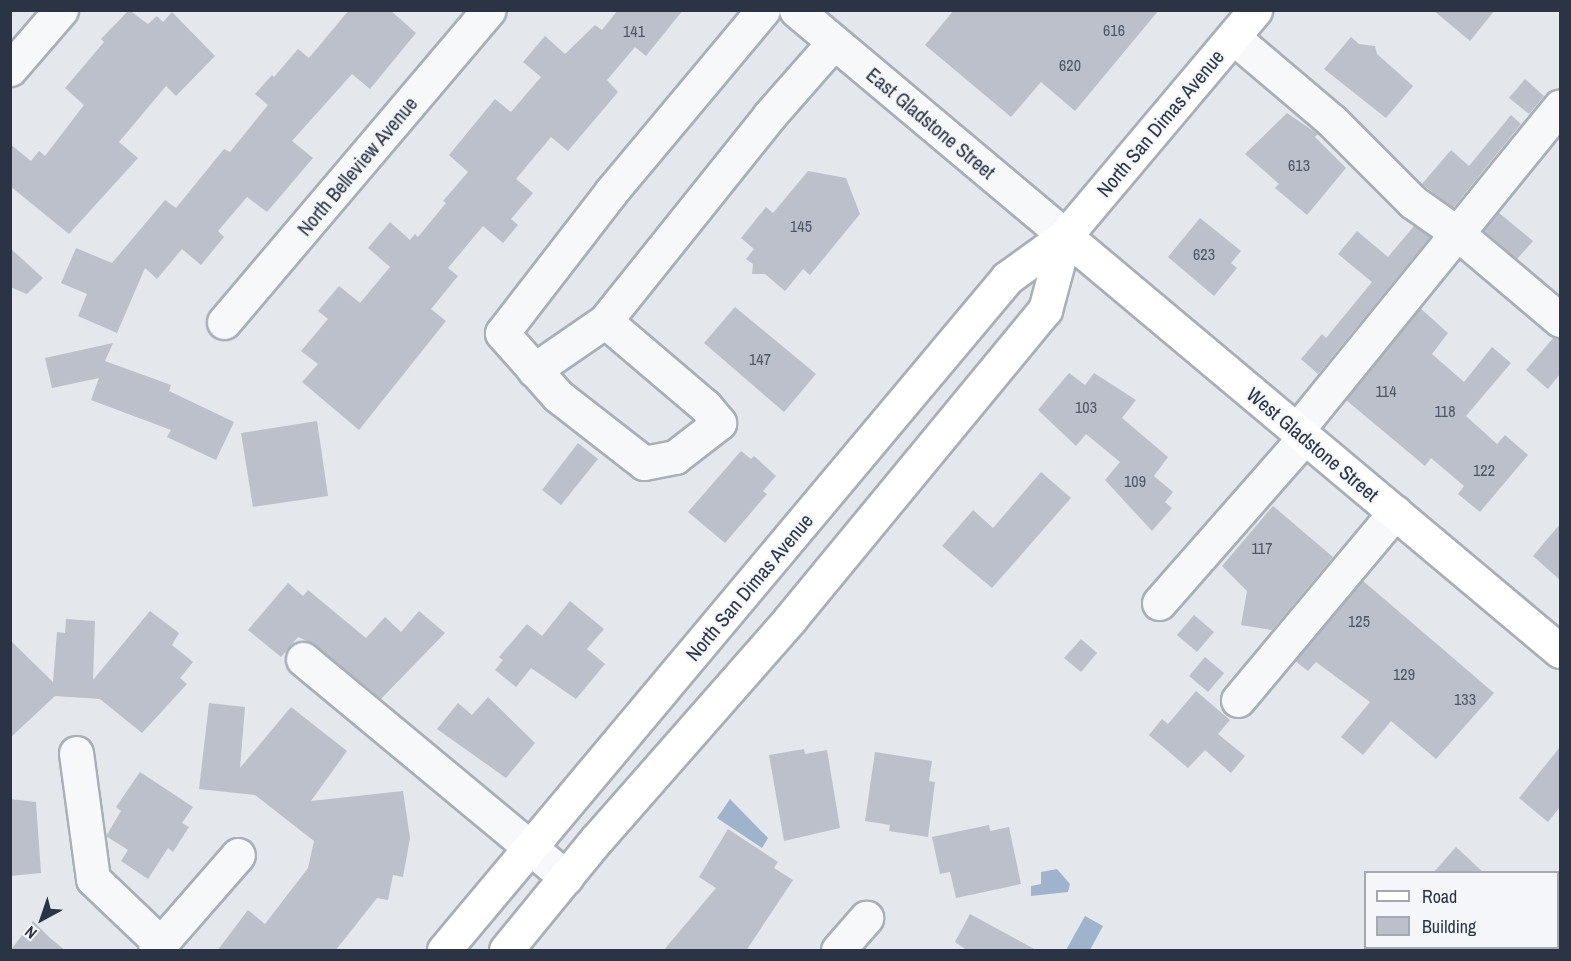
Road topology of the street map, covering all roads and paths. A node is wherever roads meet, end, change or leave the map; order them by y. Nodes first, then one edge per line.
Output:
1 (61, 10) edge
2 (489, 10) edge
3 (764, 10) edge
4 (796, 10) edge
5 (1254, 10) edge
6 (1233, 37) junction
7 (834, 42) junction
8 (10, 69) edge
9 (1560, 106) edge
10 (1457, 233) junction
11 (1065, 236) junction
12 (1560, 320) edge
13 (605, 321) junction
14 (224, 322) dead end
15 (534, 370) junction
16 (1301, 433) junction
17 (1395, 512) junction
18 (1159, 603) dead end
19 (1560, 651) edge
20 (303, 659) dead end
21 (1238, 700) dead end
22 (76, 753) dead end
23 (531, 848) junction
24 (238, 855) dead end
25 (566, 877) junction
26 (866, 918) dead end
27 (158, 947) edge
28 (444, 951) edge
29 (506, 951) edge
30 (838, 951) edge

1 - 8 street
2 - 14 street, North Belleview Avenue
3 - 15 street
4 - 7 street, East Gladstone Street
5 - 6 main road, North San Dimas Avenue
6 - 10 street
6 - 11 main road, North San Dimas Avenue
7 - 11 street, East Gladstone Street
7 - 13 street
9 - 10 street
10 - 12 street
10 - 16 street
11 - 16 main road, West Gladstone Street
11 - 23 main road, North San Dimas Avenue
11 - 25 main road, North San Dimas Avenue
13 - 15 street
13 - 15 street
16 - 17 main road, West Gladstone Street
16 - 18 street
17 - 19 main road, West Gladstone Street
17 - 21 street
20 - 23 street
22 - 27 street
23 - 25 street
23 - 28 main road, North San Dimas Avenue
24 - 27 street
25 - 29 main road, North San Dimas Avenue
26 - 30 street

